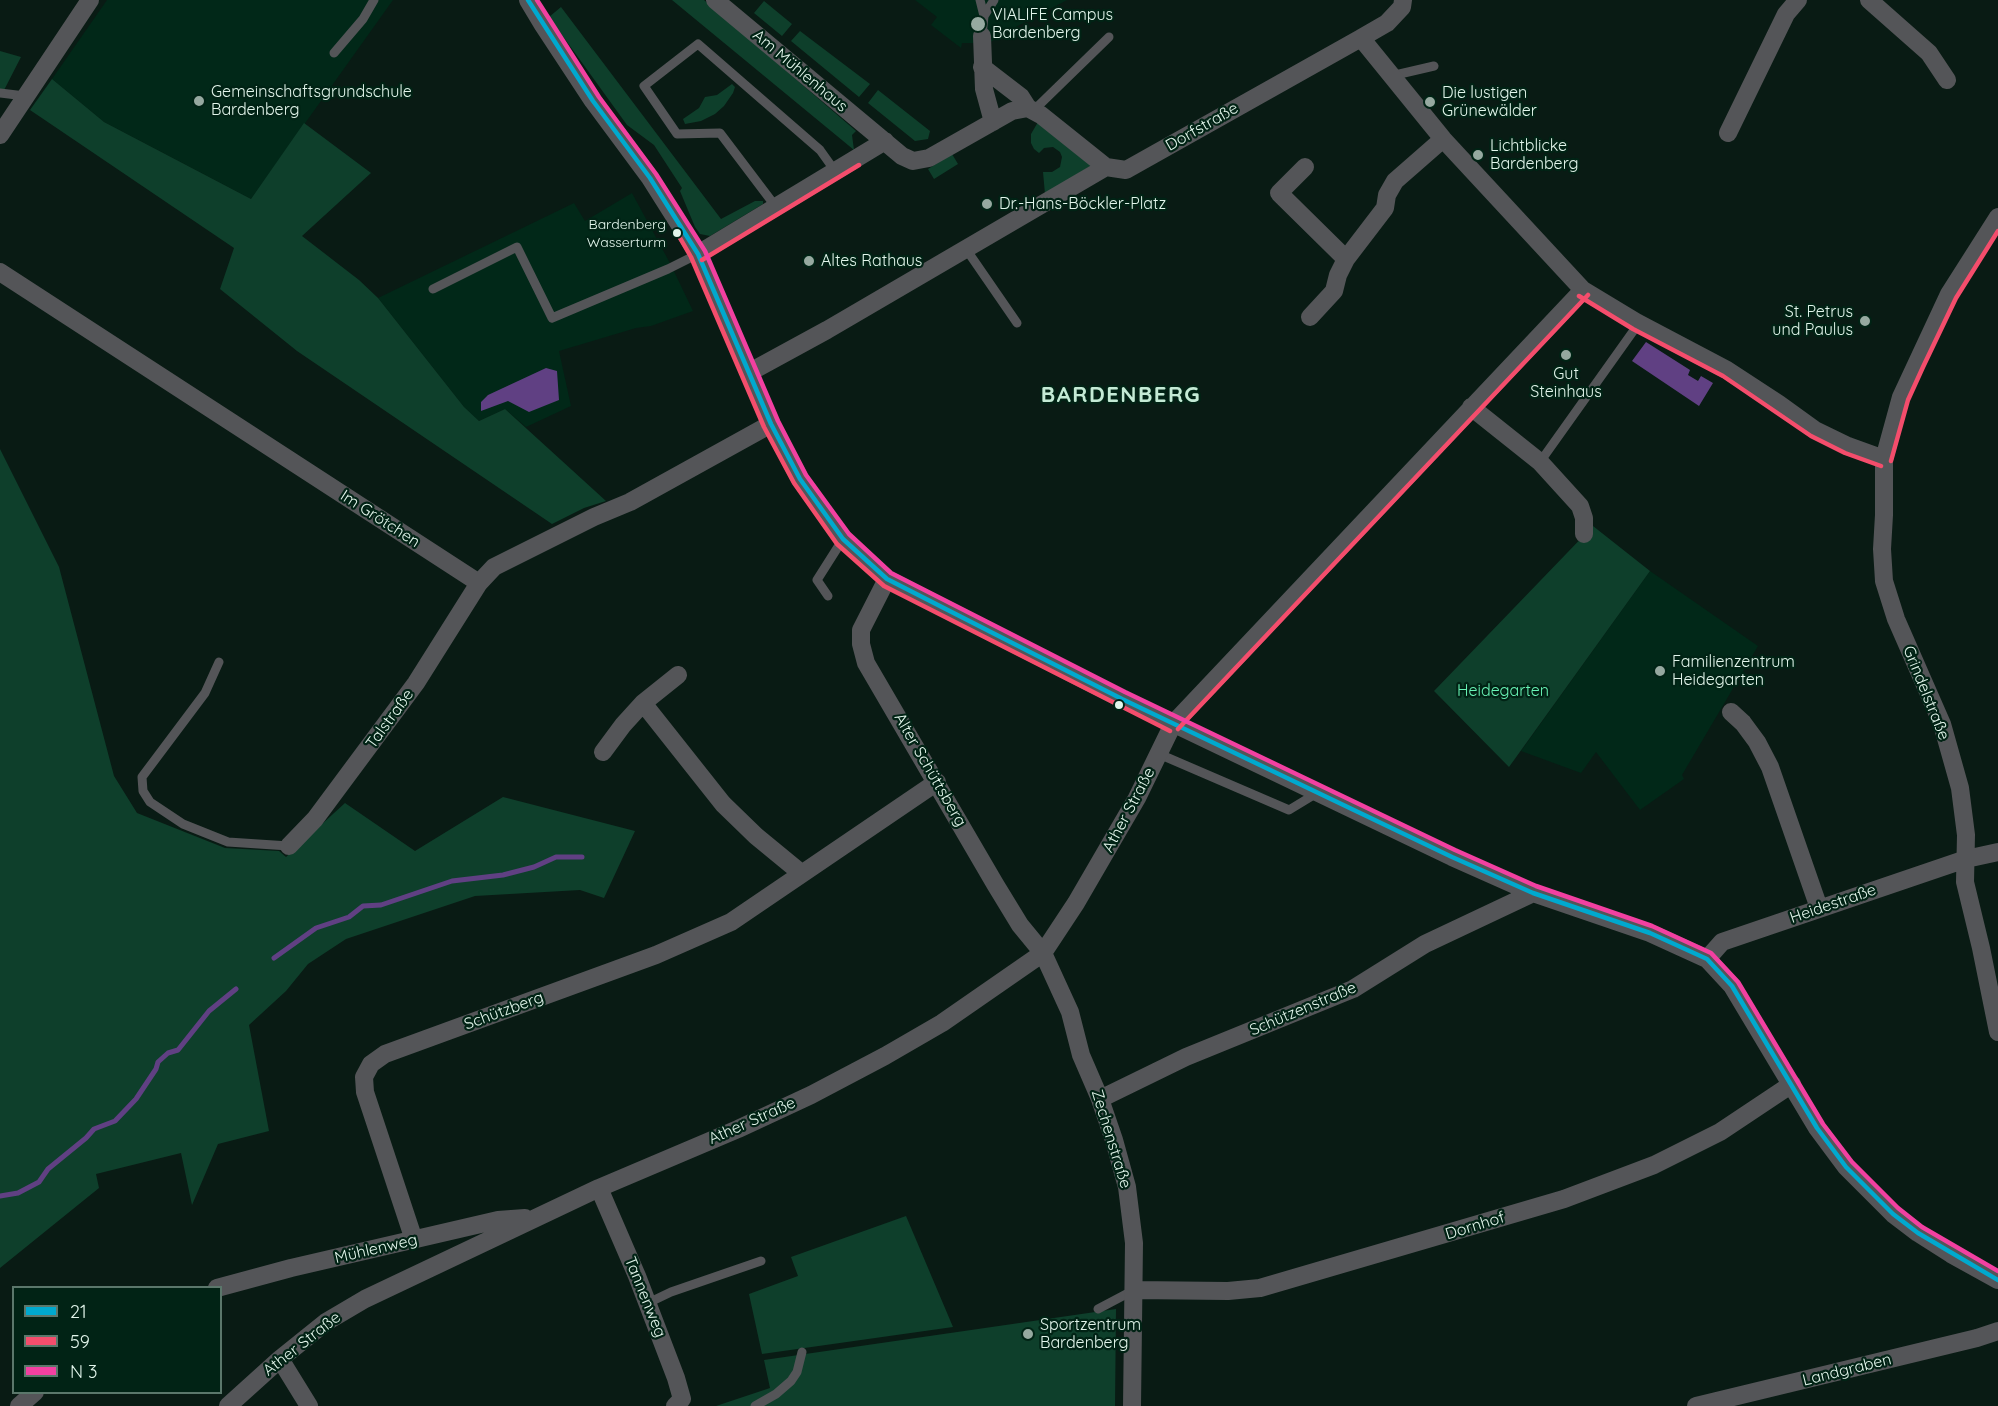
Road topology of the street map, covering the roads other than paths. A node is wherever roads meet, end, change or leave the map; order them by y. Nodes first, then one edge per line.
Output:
1 (90, 0) edge
2 (374, 0) edge
3 (528, 0) edge
4 (716, 0) edge
5 (980, 0) edge
6 (994, 0) edge
7 (1403, 0) edge
8 (1798, 0) edge
9 (1869, 0) edge
10 (984, 16) junction
11 (982, 36) joint
12 (1109, 37) dead end
13 (1361, 38) junction
14 (334, 53) dead end
15 (1434, 66) dead end
16 (982, 67) junction
17 (1391, 76) junction
18 (1947, 80) dead end
19 (0, 93) edge
20 (25, 96) junction
21 (1030, 109) junction
22 (993, 122) junction
23 (1728, 133) dead end
24 (0, 135) edge
25 (1443, 140) junction
26 (885, 141) junction
27 (1106, 167) junction
28 (1305, 167) dead end
29 (836, 171) junction
30 (776, 207) junction
31 (1998, 217) edge
32 (966, 249) junction
33 (698, 254) junction
34 (1346, 258) junction
35 (0, 272) edge
36 (433, 289) dead end
37 (1583, 290) junction
38 (1310, 317) dead end
39 (1017, 323) dead end
40 (1639, 323) junction
41 (750, 372) junction
42 (1471, 407) junction
43 (771, 424) junction
44 (1884, 459) junction
45 (1540, 462) junction
46 (1584, 534) dead end
47 (843, 539) junction
48 (887, 579) junction
49 (479, 583) junction
50 (828, 596) dead end
51 (219, 662) dead end
52 (678, 675) dead end
53 (643, 704) junction
54 (1731, 712) dead end
55 (1173, 724) junction
56 (603, 752) dead end
57 (1159, 754) junction
58 (937, 782) junction
59 (1318, 793) junction
60 (289, 846) joint
61 (1998, 852) edge
62 (1966, 859) junction
63 (801, 873) junction
64 (1533, 893) junction
65 (1819, 908) junction
66 (1043, 953) junction
67 (1707, 959) junction
68 (1998, 1032) edge
69 (1792, 1084) junction
70 (1100, 1099) junction
71 (599, 1188) junction
72 (535, 1217) junction
73 (414, 1240) junction
74 (761, 1261) dead end
75 (1998, 1280) edge
76 (221, 1286) edge
77 (1134, 1290) junction
78 (648, 1303) junction
79 (1098, 1309) dead end
80 (1998, 1331) edge
81 (802, 1352) dead end
82 (280, 1359) junction
83 (33, 1394) edge
84 (680, 1404) edge
85 (19, 1406) edge
86 (228, 1406) edge
87 (309, 1406) edge
88 (755, 1406) edge
89 (1132, 1406) edge
90 (1696, 1406) edge

1 - 20 street
2 - 14 lane
3 - 33 street
4 - 26 street, Am Mühlenhaus
5 - 10 lane
6 - 10 lane
7 - 13 street, Dorfstraße
8 - 23 street
9 - 18 street
10 - 11 lane
11 - 16 street
12 - 21 lane
13 - 17 street
13 - 27 street, Dorfstraße
15 - 17 lane
16 - 21 street
16 - 22 street
17 - 25 street
19 - 20 lane
20 - 24 street
21 - 22 street
21 - 27 street
22 - 26 street
25 - 34 street
25 - 37 street
26 - 29 street
27 - 32 street, Dorfstraße
28 - 34 street
29 - 30 street
29 - 30 lane
30 - 33 street
31 - 44 street, Grindelstraße
32 - 39 lane
32 - 41 street, Dorfstraße
33 - 36 lane
33 - 41 street
34 - 38 street
35 - 49 street, Im Grötchen
37 - 40 street
37 - 42 street, Ather Straße
40 - 44 street
40 - 45 lane
41 - 43 street
42 - 45 street
42 - 55 street, Ather Straße
43 - 47 street
43 - 49 street
44 - 62 street, Grindelstraße
45 - 46 street
47 - 48 street
47 - 50 lane
48 - 55 street
48 - 58 street, Alter Schüttsberg
49 - 60 street, Talstraße
51 - 60 lane
52 - 53 street
53 - 56 street
53 - 63 street
54 - 65 street
55 - 57 street, Ather Straße
55 - 59 street
57 - 59 lane
57 - 66 street, Ather Straße
58 - 63 street, Schützberg
58 - 66 street, Alter Schüttsberg
59 - 64 street
61 - 62 street, Heidestraße
62 - 65 street, Heidestraße
62 - 68 street, Grindelstraße
63 - 73 street, Schützberg
64 - 67 street
64 - 70 street, Schützenstraße
65 - 67 street, Heidestraße
66 - 70 street, Zechenstraße
66 - 71 street, Ather Straße
67 - 69 street
69 - 75 street
69 - 77 street, Dornhof
70 - 77 street, Zechenstraße
71 - 72 street, Ather Straße
71 - 78 street, Tannenweg
72 - 73 street, Mühlenweg
72 - 82 street, Ather Straße
73 - 76 street, Mühlenweg
74 - 78 lane
77 - 79 lane
77 - 89 street, Zechenstraße
78 - 84 street, Tannenweg
80 - 90 street, Landgraben
81 - 88 lane
82 - 86 street, Ather Straße
82 - 87 street
83 - 85 street

